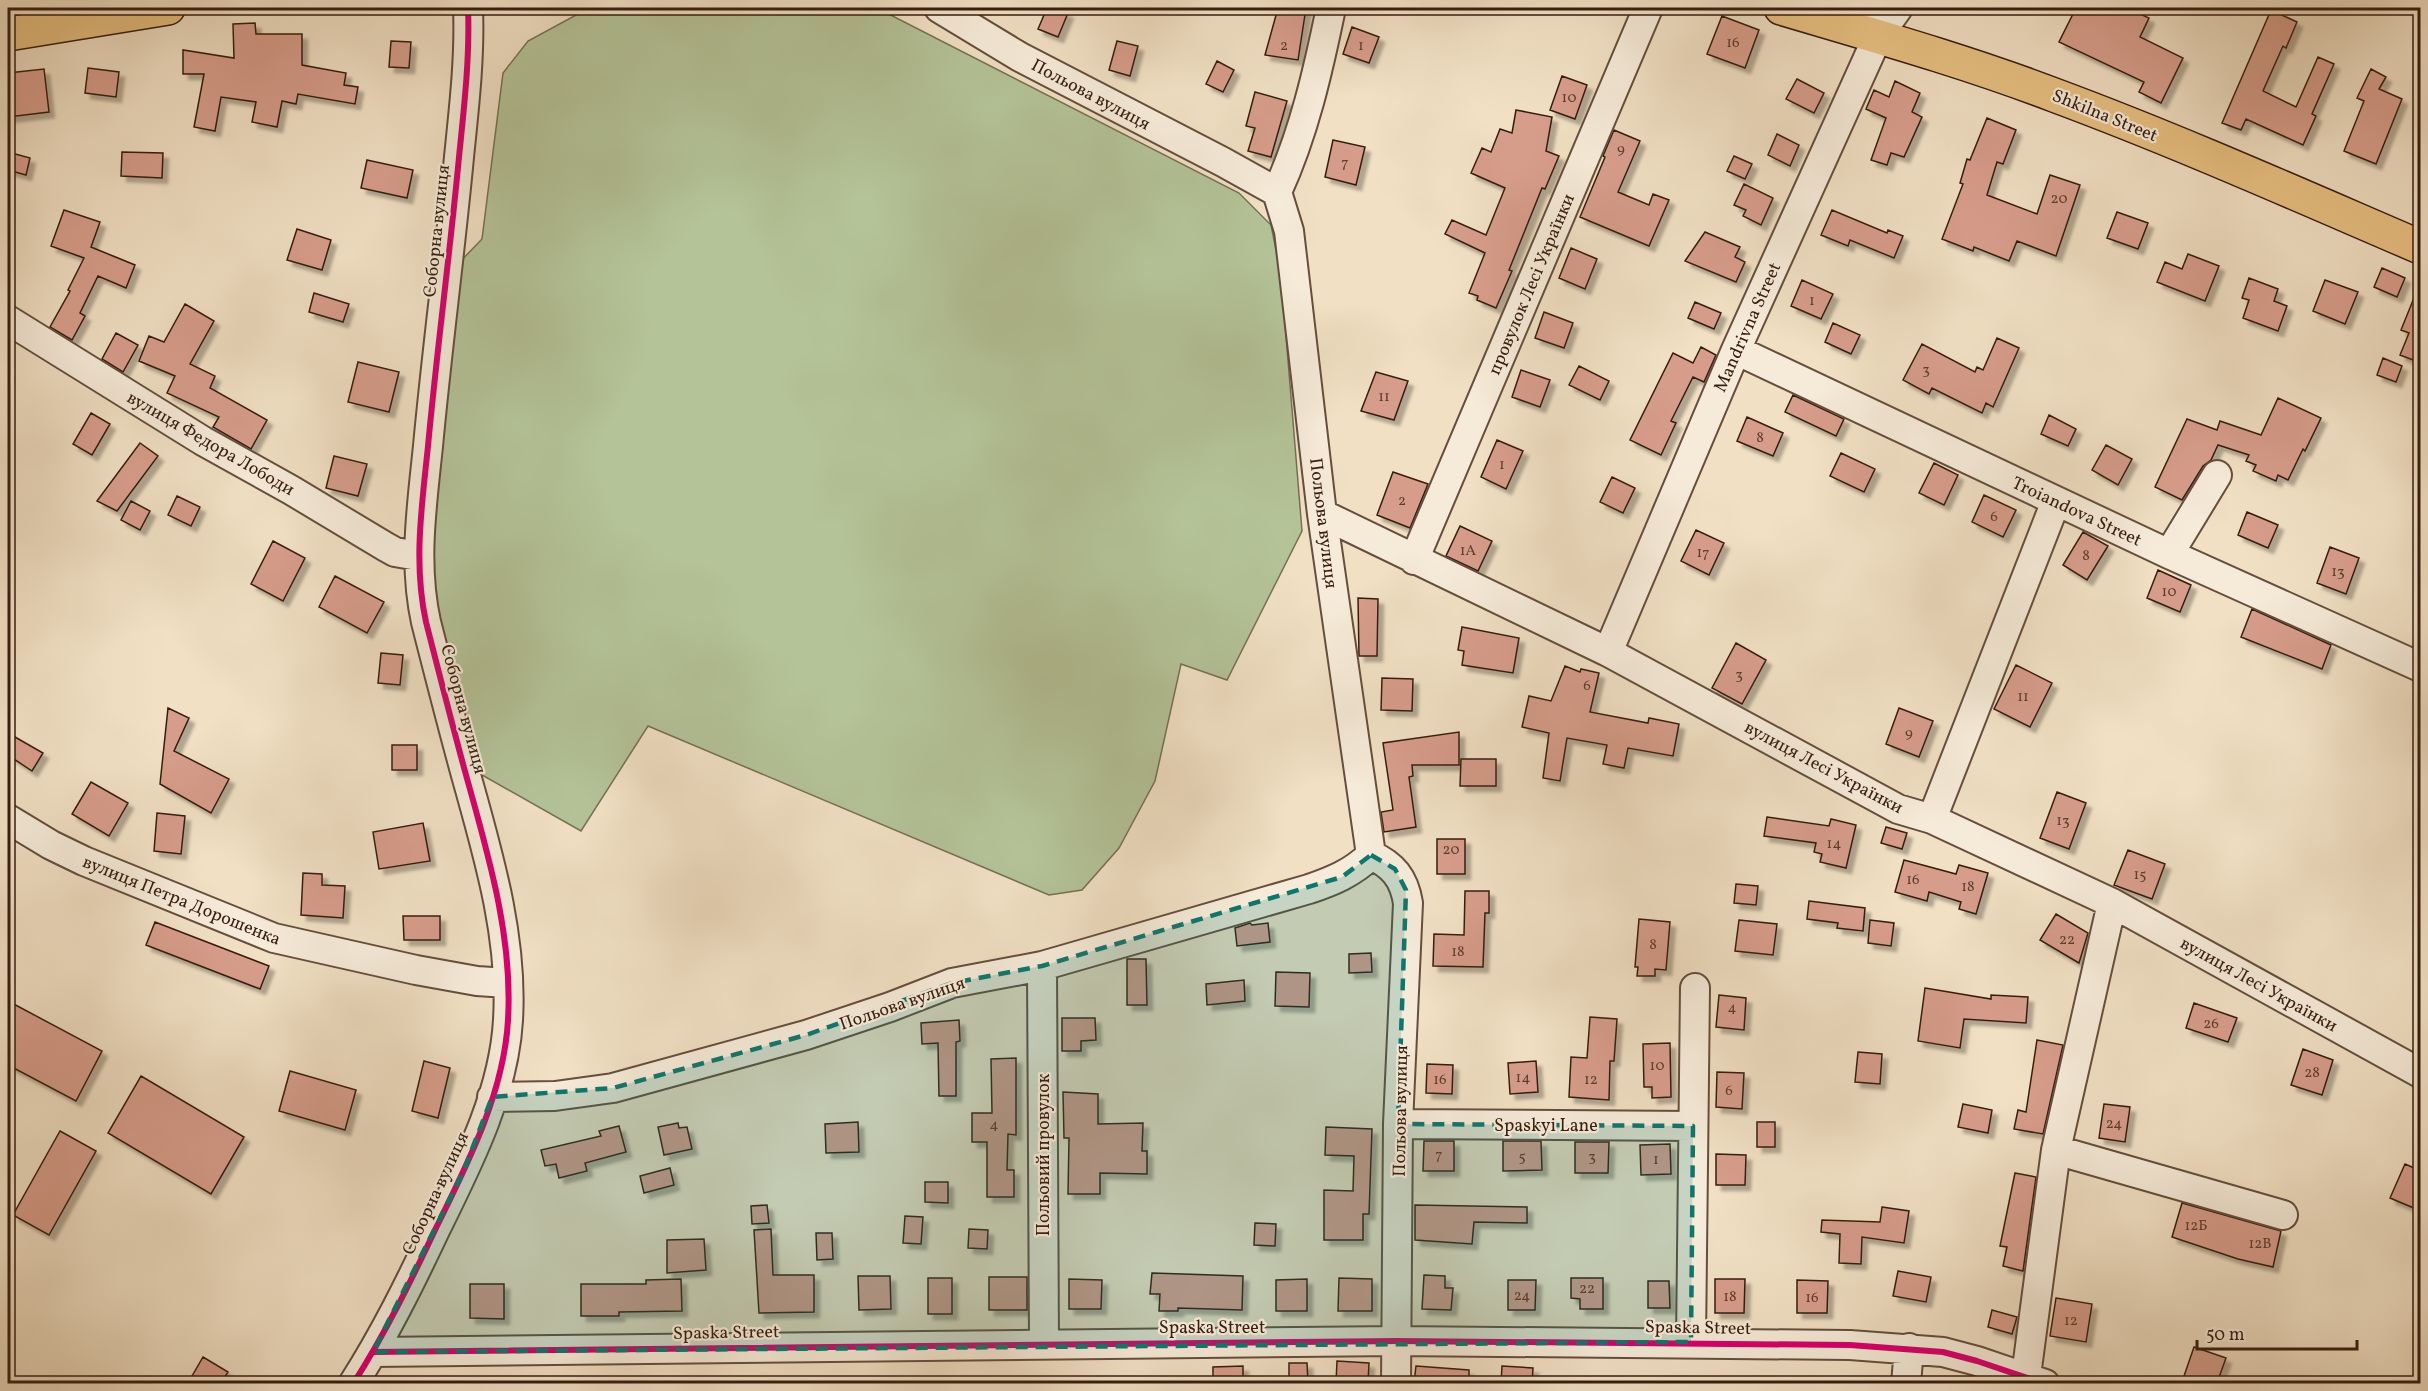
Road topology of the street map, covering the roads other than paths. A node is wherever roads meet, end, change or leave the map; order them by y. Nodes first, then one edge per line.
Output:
1 (168, 8) edge
2 (468, 8) edge
3 (939, 8) edge
4 (1331, 8) edge
5 (1648, 8) edge
6 (1781, 8) edge
7 (1853, 8) edge
8 (1898, 8) edge
9 (8, 34) edge
10 (1878, 36) junction
11 (1277, 192) junction
12 (2421, 247) edge
13 (8, 320) edge
14 (1736, 350) junction
15 (2217, 475) dead end
16 (2056, 501) junction
17 (1322, 514) junction
18 (2169, 554) junction
19 (418, 556) junction
20 (1414, 560) junction
21 (1608, 652) junction
22 (2421, 667) edge
23 (8, 819) edge
24 (1932, 819) junction
25 (1371, 855) junction
26 (2112, 903) junction
27 (1042, 966) junction
28 (507, 983) junction
29 (1695, 988) dead end
30 (2421, 1073) edge
31 (492, 1097) junction
32 (1398, 1124) junction
33 (1693, 1126) junction
34 (2056, 1149) junction
35 (2283, 1215) dead end
36 (1397, 1341) junction
37 (1691, 1342) junction
38 (1044, 1343) junction
39 (1909, 1348) junction
40 (373, 1352) junction
41 (2036, 1380) edge
42 (352, 1383) edge
43 (1396, 1383) edge
44 (1906, 1383) edge

1 - 9 main road
2 - 19 street, Соборна вулиця
3 - 11 street, Польова вулиця
4 - 11 street
5 - 20 street, провулок Лесі Українки
6 - 10 main road, Shkilna Street
7 - 10 street
8 - 10 street, Mandrivna Street
10 - 12 main road, Shkilna Street
10 - 14 street, Mandrivna Street
11 - 17 street, Польова вулиця
13 - 19 street, вулиця Федора Лободи
14 - 16 street, Troiandova Street
14 - 21 street, Mandrivna Street
15 - 18 street
16 - 18 street, Troiandova Street
16 - 24 street
17 - 20 street, вулиця Лесі Українки
17 - 25 street, Польова вулиця
18 - 22 street, Troiandova Street
19 - 28 street, Соборна вулиця
20 - 21 street, вулиця Лесі Українки
21 - 24 street, вулиця Лесі Українки
23 - 28 street, вулиця Петра Дорошенка
24 - 26 street, вулиця Лесі Українки
25 - 27 street, Польова вулиця
25 - 32 street, Польова вулиця
26 - 30 street, вулиця Лесі Українки
26 - 34 street
27 - 31 street, Польова вулиця
27 - 38 street, Польовий провулок
28 - 31 street, Соборна вулиця
29 - 33 street
31 - 40 street, Соборна вулиця
32 - 33 street, Spaskyi Lane
32 - 36 street, Польова вулиця
33 - 37 street
34 - 35 street
34 - 41 street
36 - 37 street, Spaska Street
36 - 38 street, Spaska Street
36 - 43 street, Польова вулиця
37 - 39 street, Spaska Street
38 - 40 street, Spaska Street
39 - 41 street, Spaska Street
39 - 44 street
40 - 42 street, Соборна вулиця

